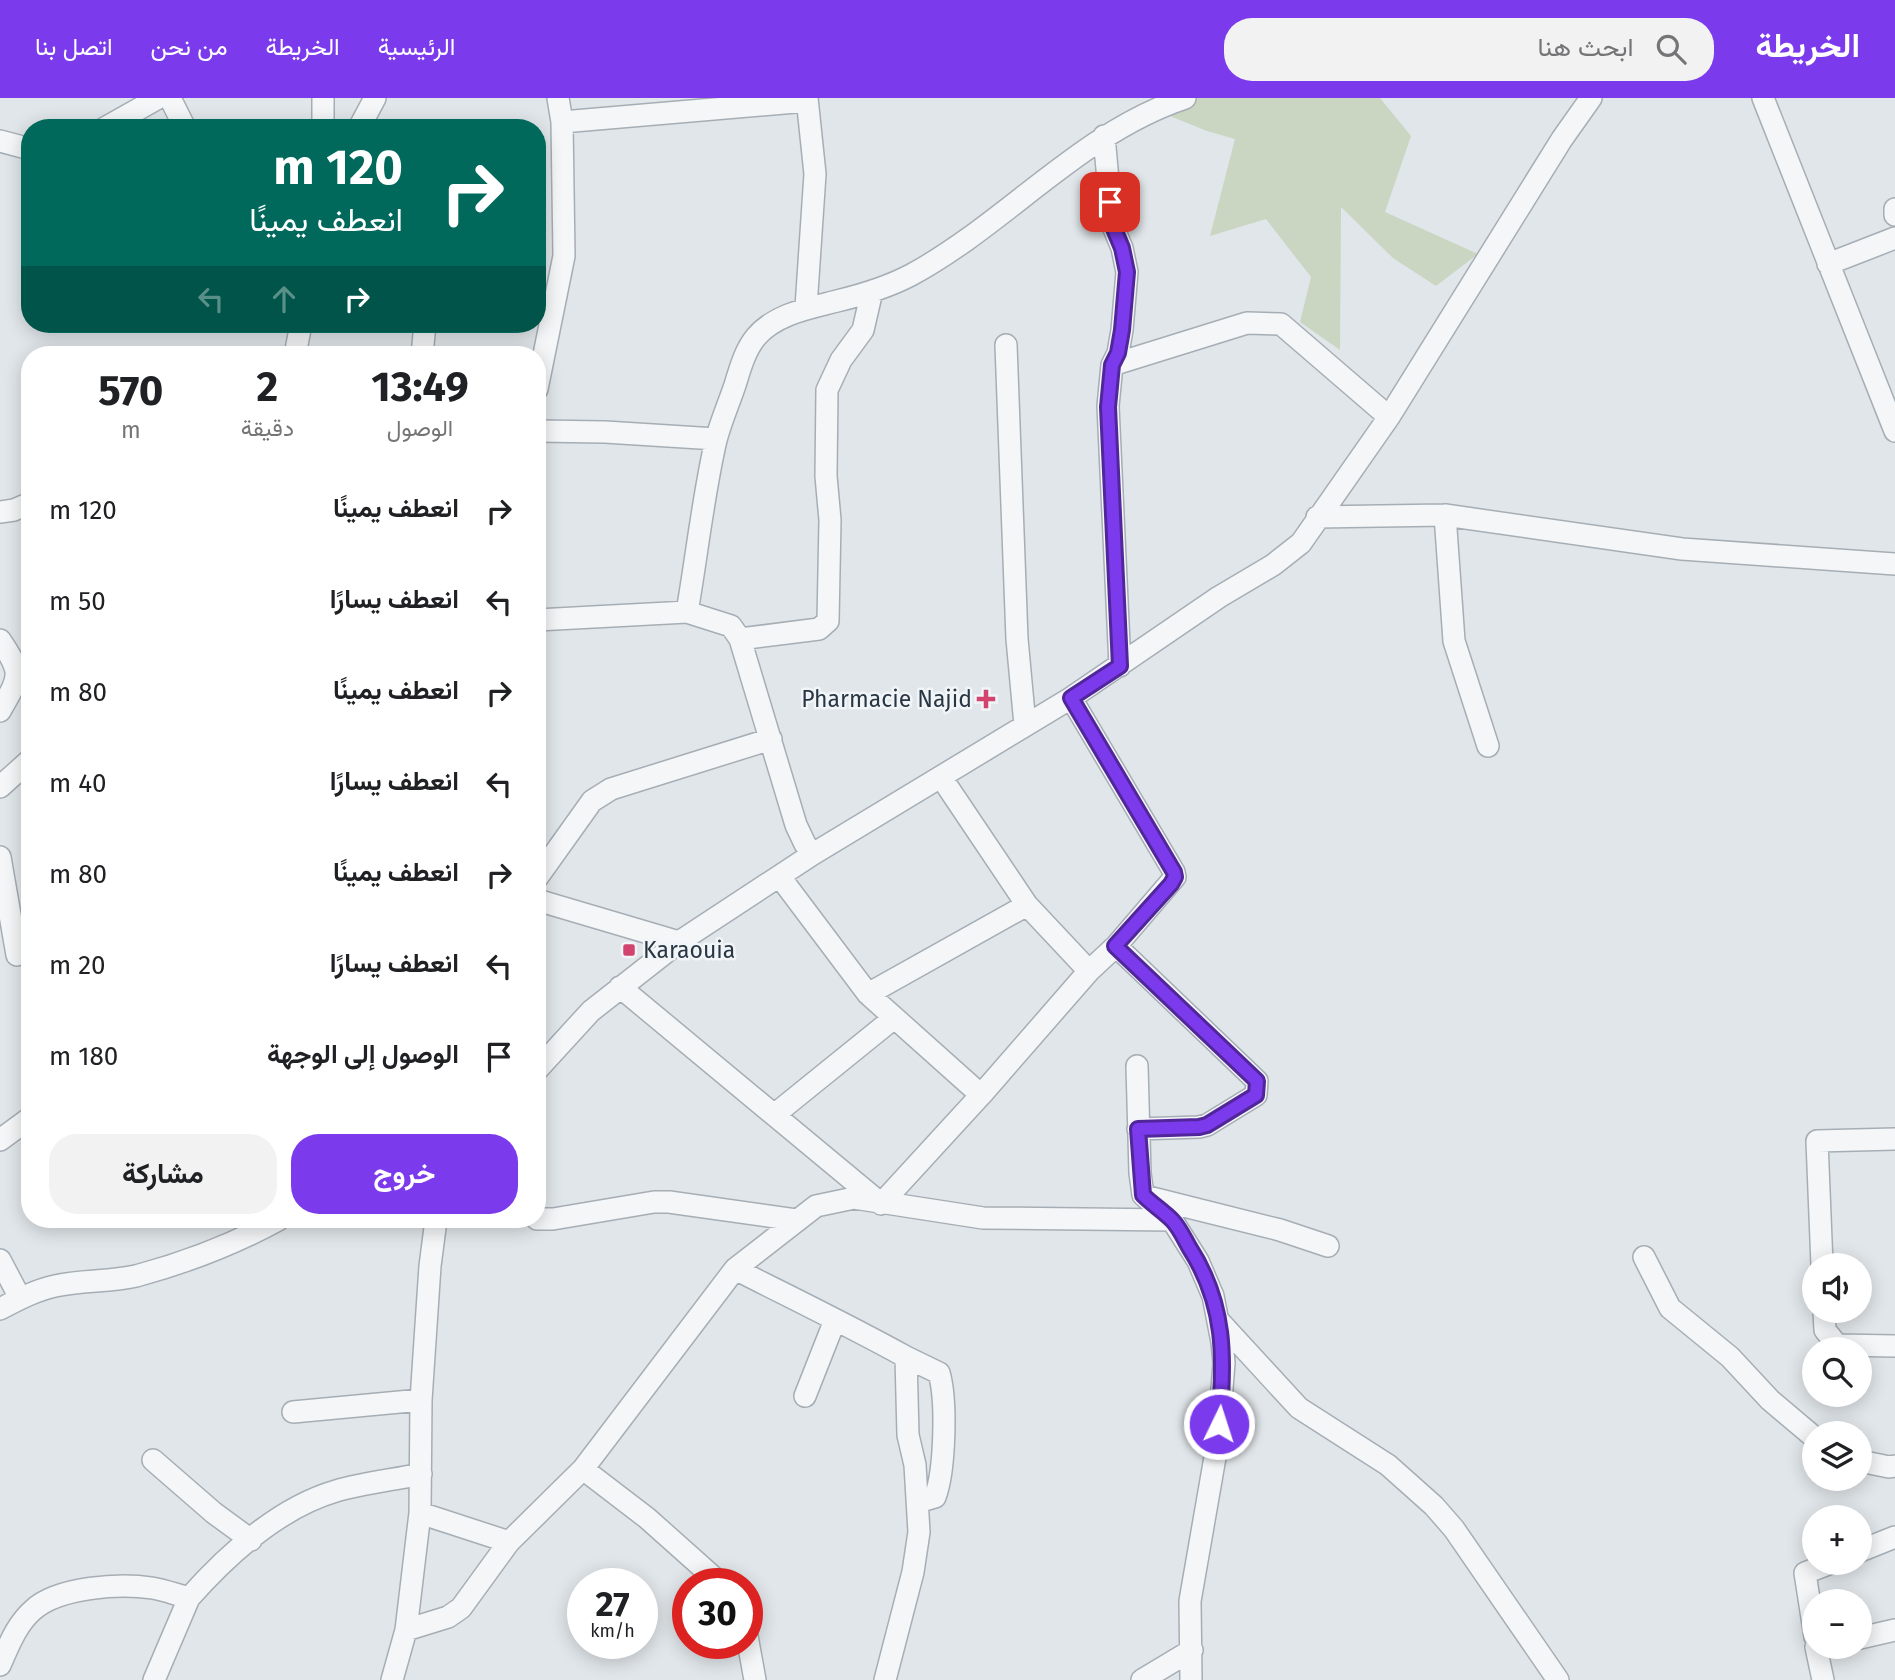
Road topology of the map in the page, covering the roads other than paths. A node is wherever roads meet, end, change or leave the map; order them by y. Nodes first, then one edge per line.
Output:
1 (158, 98) edge
2 (170, 98) edge
3 (323, 98) edge
4 (375, 98) edge
5 (558, 98) edge
6 (1185, 98) edge
7 (1591, 98) edge
8 (1763, 98) edge
9 (807, 99) edge
10 (1142, 106) edge
11 (121, 119) edge
12 (180, 119) edge
13 (323, 119) edge
14 (364, 119) edge
15 (562, 122) junction
16 (1104, 136) junction
17 (0, 141) edge
18 (21, 147) edge
19 (1895, 209) edge
20 (1895, 215) edge
21 (1895, 238) edge
22 (1828, 264) junction
23 (872, 291) junction
24 (806, 307) junction
25 (1006, 345) dead end
26 (546, 346) edge
27 (1112, 365) junction
28 (1389, 417) junction
29 (546, 431) edge
30 (1895, 431) edge
31 (716, 439) junction
32 (21, 507) edge
33 (0, 512) edge
34 (1445, 515) junction
35 (1317, 517) junction
36 (1895, 564) edge
37 (687, 612) junction
38 (546, 620) edge
39 (740, 639) junction
40 (0, 640) edge
41 (1120, 666) junction
42 (1071, 698) junction
43 (0, 710) edge
44 (1025, 725) junction
45 (771, 739) junction
46 (1488, 746) dead end
47 (21, 768) edge
48 (940, 777) junction
49 (0, 787) edge
50 (813, 854) junction
51 (0, 857) edge
52 (546, 865) edge
53 (780, 877) junction
54 (546, 903) edge
55 (1027, 905) junction
56 (678, 942) junction
57 (1115, 946) junction
58 (12, 957) edge
59 (1089, 971) junction
60 (620, 987) junction
61 (868, 994) junction
62 (894, 1018) junction
63 (546, 1060) edge
64 (1137, 1066) dead end
65 (981, 1095) junction
66 (774, 1115) junction
67 (21, 1125) edge
68 (1138, 1129) junction
69 (1895, 1139) edge
70 (0, 1140) edge
71 (1143, 1195) junction
72 (881, 1204) junction
73 (546, 1219) edge
74 (796, 1220) junction
75 (1172, 1220) junction
76 (263, 1228) edge
77 (433, 1228) edge
78 (1328, 1246) dead end
79 (1822, 1253) edge
80 (1644, 1257) dead end
81 (0, 1260) edge
82 (735, 1269) junction
83 (20, 1298) junction
84 (0, 1309) edge
85 (835, 1321) junction
86 (1219, 1321) junction
87 (1825, 1323) edge
88 (1895, 1346) edge
89 (906, 1357) junction
90 (805, 1396) dead end
91 (421, 1400) junction
92 (293, 1412) dead end
93 (1802, 1427) edge
94 (153, 1460) dead end
95 (1872, 1463) edge
96 (1895, 1466) edge
97 (583, 1469) junction
98 (421, 1474) junction
99 (918, 1502) junction
100 (420, 1513) junction
101 (1895, 1537) edge
102 (251, 1540) junction
103 (509, 1542) junction
104 (1872, 1546) edge
105 (703, 1568) edge
106 (189, 1598) junction
107 (407, 1630) junction
108 (1895, 1630) edge
109 (1872, 1635) edge
110 (1192, 1650) junction
111 (751, 1659) edge
112 (1820, 1659) edge
113 (0, 1665) edge
114 (154, 1680) edge
115 (392, 1680) edge
116 (755, 1680) edge
117 (885, 1680) edge
118 (1142, 1680) edge
119 (1191, 1680) edge
120 (1558, 1680) edge
121 (1823, 1680) edge

1 - 11 street
2 - 12 street
3 - 13 street
4 - 14 street
5 - 15 street
6 - 10 street
7 - 28 street
8 - 22 street
9 - 15 street
9 - 24 street
10 - 16 street
15 - 26 street
16 - 23 street
16 - 27 street
17 - 18 street
19 - 20 street
21 - 22 street
22 - 30 street
23 - 24 street
23 - 39 street
24 - 31 street
25 - 44 street
27 - 28 street
27 - 41 street
28 - 35 street
29 - 31 street
31 - 37 street
32 - 33 street
34 - 35 street
34 - 36 street
34 - 46 street
35 - 41 street
37 - 38 street
37 - 39 street
39 - 45 street
40 - 43 street
41 - 42 street
42 - 44 street
42 - 57 street
44 - 48 street
45 - 50 street
45 - 52 street
47 - 49 street
48 - 50 street
48 - 55 street
50 - 53 street
51 - 58 street
53 - 56 street
53 - 61 street
54 - 56 street
55 - 59 street
55 - 61 street
56 - 60 street
57 - 59 street
57 - 68 street
59 - 65 street
60 - 63 street
60 - 66 street
61 - 62 street
62 - 65 street
62 - 66 street
64 - 68 street
65 - 72 street
66 - 72 street
67 - 70 street
68 - 71 street
69 - 79 street
71 - 75 street
71 - 78 street
72 - 74 street
72 - 75 street
73 - 74 street
74 - 82 street
75 - 86 street
76 - 83 street
77 - 91 street
80 - 93 street
81 - 83 street
82 - 85 street
82 - 97 street
83 - 84 street
85 - 89 street
85 - 90 street
86 - 110 street
86 - 120 street
87 - 88 street
89 - 99 street
89 - 99 street
91 - 92 street
91 - 98 street
94 - 102 street
95 - 96 street
97 - 103 street
97 - 105 street
98 - 100 street
98 - 102 street
99 - 117 street
100 - 103 street
100 - 107 street
101 - 104 street
102 - 106 street
103 - 107 street
106 - 113 street
106 - 114 street
107 - 115 street
108 - 109 street
110 - 118 street
110 - 119 street
111 - 116 street
112 - 121 street

